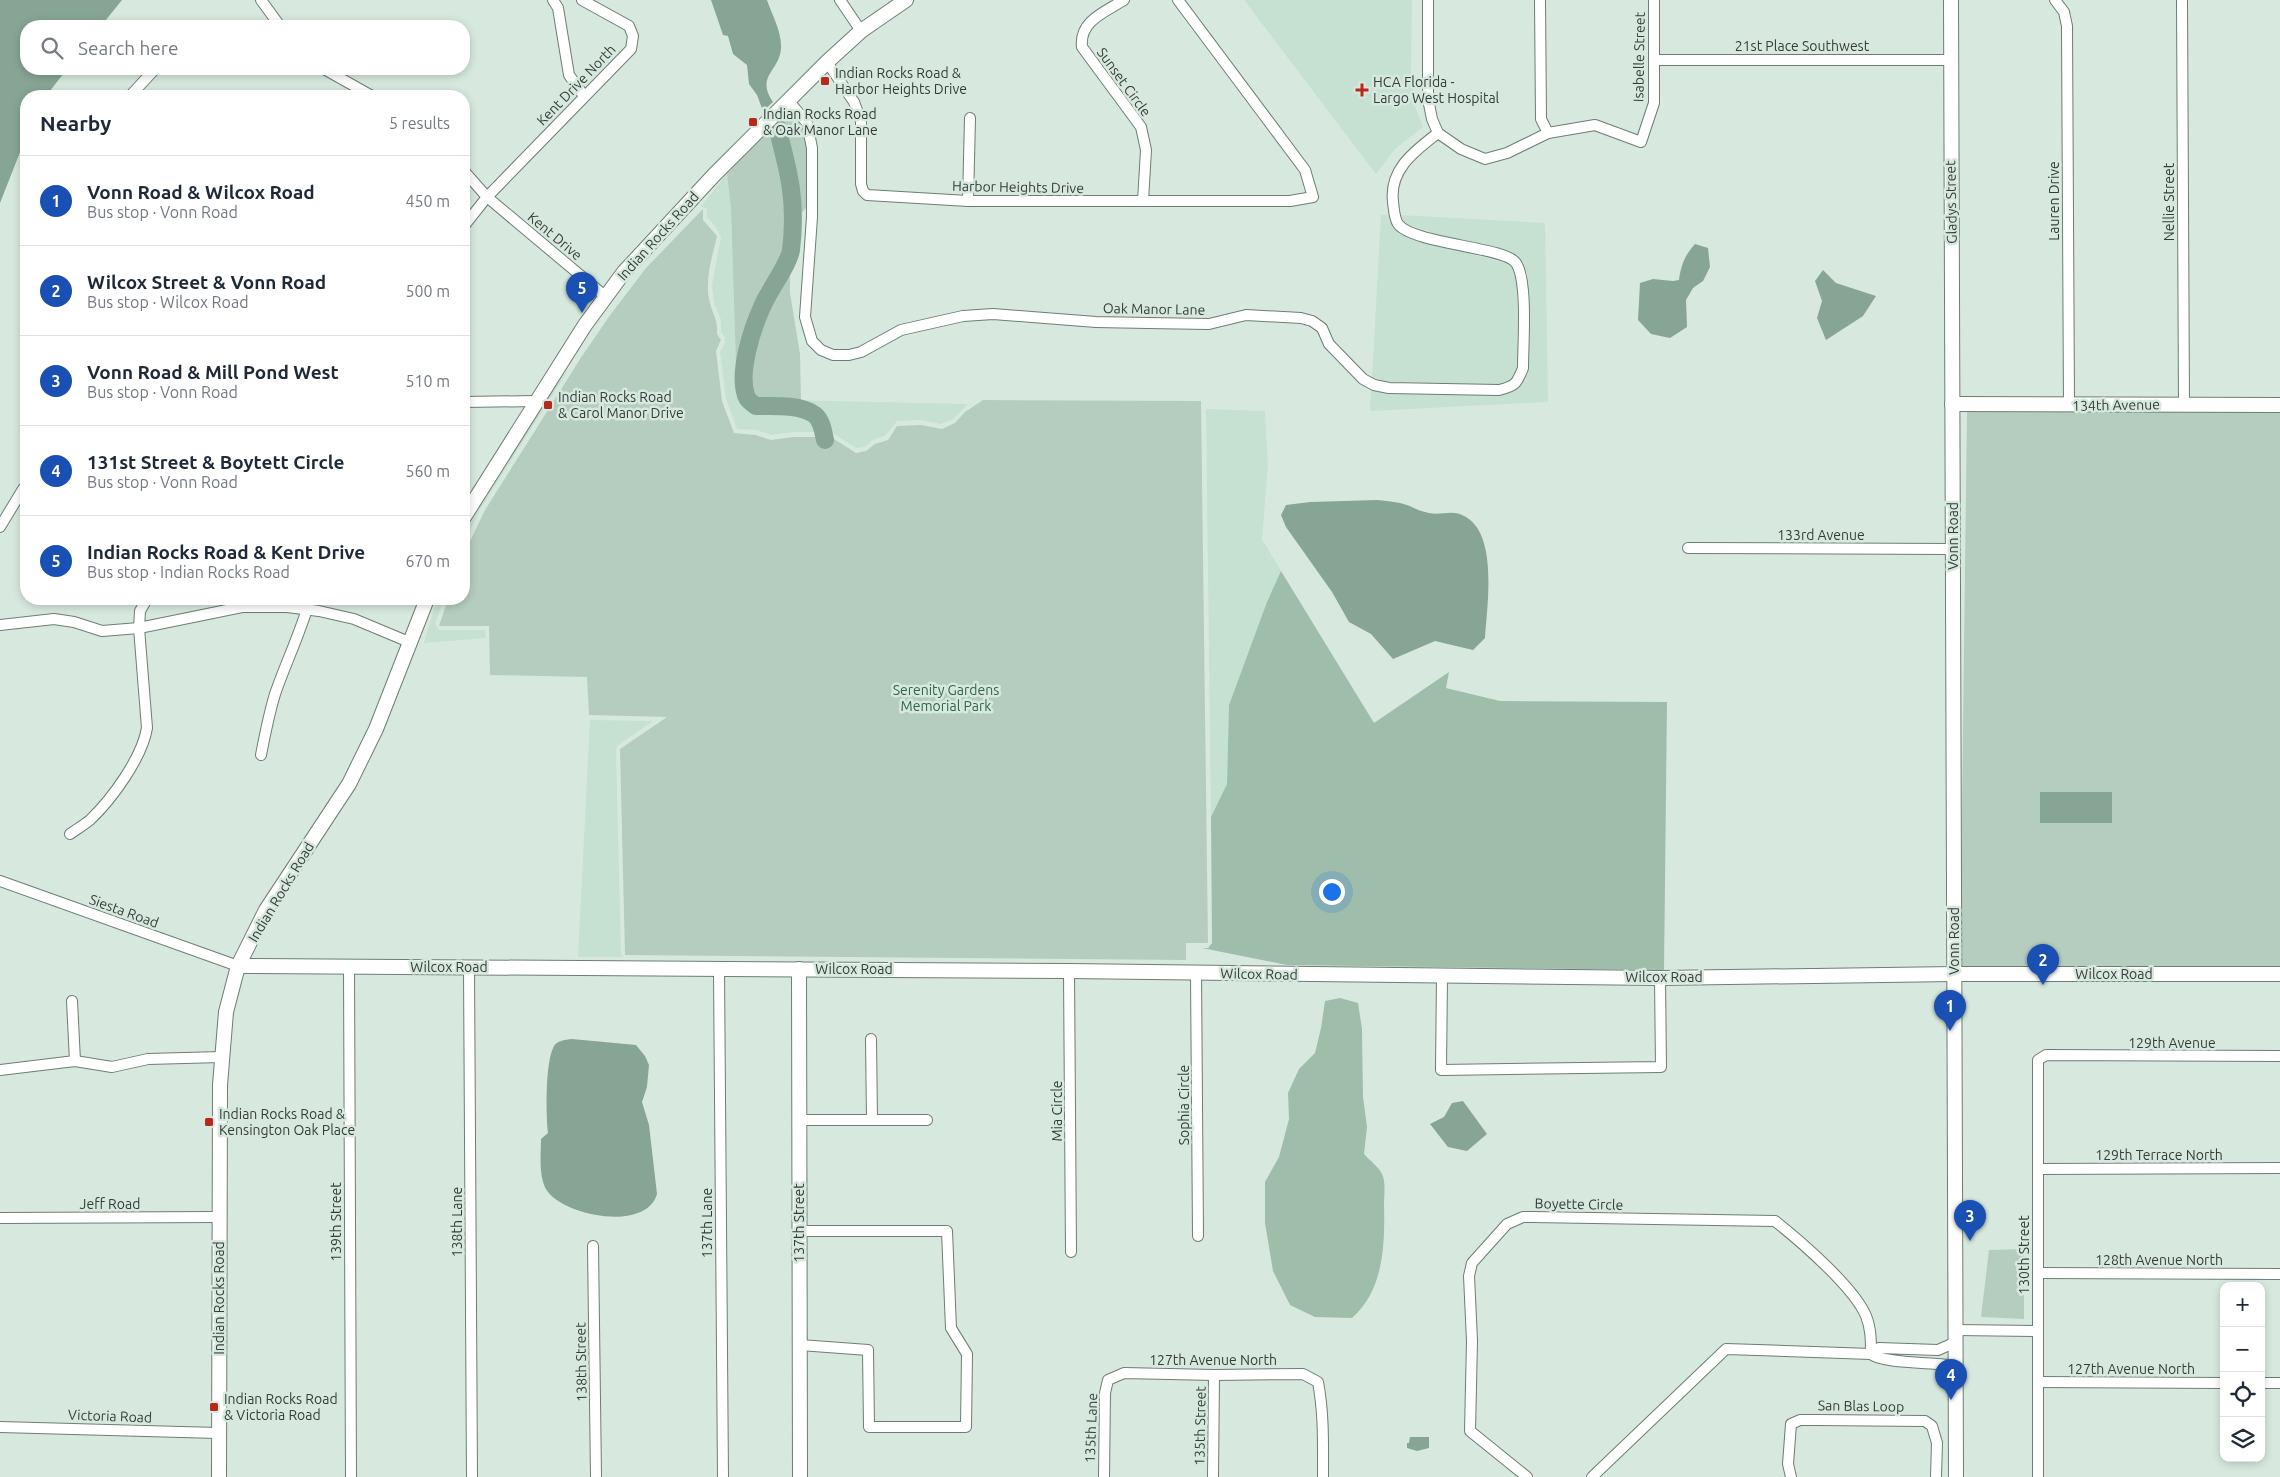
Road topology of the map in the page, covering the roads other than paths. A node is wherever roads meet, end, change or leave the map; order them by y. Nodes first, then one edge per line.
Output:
1 (261, 0) edge
2 (553, 0) edge
3 (582, 0) edge
4 (840, 0) edge
5 (906, 0) edge
6 (1124, 0) edge
7 (1178, 0) edge
8 (1428, 0) edge
9 (1540, 0) edge
10 (1654, 0) edge
11 (1950, 0) edge
12 (2055, 0) edge
13 (2182, 0) edge
14 (276, 20) edge
15 (861, 31) junction
16 (1654, 60) junction
17 (1949, 60) junction
18 (826, 62) junction
19 (149, 75) edge
20 (335, 75) edge
21 (136, 90) edge
22 (361, 90) edge
23 (584, 96) junction
24 (788, 100) junction
25 (970, 118) dead end
26 (1548, 133) junction
27 (1438, 134) junction
28 (470, 177) edge
29 (487, 196) junction
30 (968, 200) junction
31 (1144, 201) junction
32 (470, 218) edge
33 (605, 296) junction
34 (536, 401) junction
35 (470, 402) edge
36 (1952, 404) junction
37 (2184, 405) junction
38 (2280, 405) edge
39 (2069, 406) junction
40 (20, 494) edge
41 (470, 507) edge
42 (0, 527) edge
43 (1688, 548) dead end
44 (1953, 548) junction
45 (143, 605) edge
46 (424, 605) edge
47 (307, 609) junction
48 (0, 625) edge
49 (139, 628) junction
50 (409, 642) junction
51 (261, 755) dead end
52 (70, 834) dead end
53 (0, 881) edge
54 (238, 966) junction
55 (349, 967) junction
56 (469, 967) junction
57 (799, 969) junction
58 (719, 970) junction
59 (1070, 971) junction
60 (1196, 973) junction
61 (1955, 974) junction
62 (2280, 974) edge
63 (1442, 976) junction
64 (1660, 978) junction
65 (72, 1000) dead end
66 (871, 1039) dead end
67 (2064, 1056) joint
68 (2280, 1056) edge
69 (221, 1057) junction
70 (74, 1061) junction
71 (0, 1070) edge
72 (799, 1120) junction
73 (872, 1120) junction
74 (927, 1120) dead end
75 (2280, 1168) edge
76 (2038, 1169) junction
77 (219, 1217) junction
78 (0, 1218) edge
79 (799, 1231) junction
80 (1198, 1236) dead end
81 (593, 1246) dead end
82 (1071, 1252) dead end
83 (2038, 1273) junction
84 (2280, 1274) edge
85 (2038, 1331) junction
86 (1956, 1336) junction
87 (800, 1345) junction
88 (1871, 1354) junction
89 (1956, 1366) junction
90 (1214, 1375) junction
91 (1108, 1380) joint
92 (2038, 1382) junction
93 (2220, 1383) edge
94 (2265, 1383) edge
95 (2280, 1383) edge
96 (0, 1427) edge
97 (218, 1433) junction
98 (219, 1477) edge
99 (351, 1477) edge
100 (472, 1477) edge
101 (596, 1477) edge
102 (723, 1477) edge
103 (800, 1477) edge
104 (1104, 1477) edge
105 (1213, 1477) edge
106 (1323, 1477) edge
107 (1527, 1477) edge
108 (1592, 1477) edge
109 (1790, 1477) edge
110 (1936, 1477) edge
111 (1956, 1477) edge
112 (2038, 1477) edge

1 - 14 street
2 - 23 street
3 - 23 street, Kent Drive North
4 - 15 street
5 - 15 street, Indian Rocks Road
6 - 31 street, Sunset Circle
7 - 31 street, Harbor Heights Drive
8 - 27 street
9 - 26 street
10 - 16 street, Isabelle Street
11 - 17 street, Gladys Street
12 - 39 street, Lauren Drive
13 - 37 street, Nellie Street
15 - 18 street, Indian Rocks Road
16 - 17 street, 21st Place Southwest
16 - 26 street, Isabelle Street
17 - 36 street, Gladys Street
18 - 24 street, Indian Rocks Road
18 - 30 street, Harbor Heights Drive
19 - 21 street
20 - 22 street
23 - 29 street, Kent Drive North
24 - 27 street, Oak Manor Lane
24 - 33 street, Indian Rocks Road
25 - 30 street
26 - 27 street
28 - 29 street, Kent Drive
29 - 32 street, Kent Drive North
29 - 33 street, Kent Drive
30 - 31 street, Harbor Heights Drive
33 - 34 street, Indian Rocks Road
34 - 35 street
34 - 41 street, Indian Rocks Road
36 - 39 street, 134th Avenue
36 - 44 street, Vonn Road
37 - 38 street, 134th Avenue
37 - 39 street, 134th Avenue
40 - 42 street
43 - 44 street, 133rd Avenue
44 - 61 street, Vonn Road
45 - 49 street
46 - 50 street, Indian Rocks Road
47 - 49 street
47 - 50 street
47 - 51 street
48 - 49 street
49 - 52 street
50 - 54 street, Indian Rocks Road
53 - 54 street, Siesta Road
54 - 55 street, Wilcox Road
54 - 69 street, Indian Rocks Road
55 - 56 street, Wilcox Road
55 - 99 street, 139th Street
56 - 58 street, Wilcox Road
56 - 100 street, 138th Lane
57 - 58 street, Wilcox Road
57 - 59 street, Wilcox Road
57 - 72 street, 137th Street
58 - 102 street, 137th Lane
59 - 60 street, Wilcox Road
59 - 82 street, Mia Circle
60 - 63 street, Wilcox Road
60 - 80 street, Sophia Circle
61 - 62 street, Wilcox Road
61 - 64 street, Wilcox Road
61 - 86 street, Vonn Road
63 - 64 street, Wilcox Road
63 - 64 street
65 - 70 street
66 - 73 street
67 - 68 street, 129th Avenue
67 - 76 street, 130th Street
69 - 70 street
69 - 77 street, Indian Rocks Road
70 - 71 street
72 - 73 street
72 - 79 street, 137th Street
73 - 74 street
75 - 76 street, 129th Terrace North
76 - 83 street, 130th Street
77 - 78 street, Jeff Road
77 - 97 street, Indian Rocks Road
79 - 87 street, 137th Street
79 - 87 street
81 - 101 street, 138th Street
83 - 84 street, 128th Avenue North
83 - 85 street, 130th Street
85 - 86 street
85 - 92 street, 130th Street
86 - 88 street
86 - 89 street, Vonn Road
87 - 103 street, 137th Street
88 - 89 street
88 - 107 street, Boyette Circle
88 - 108 street
89 - 111 street, Vonn Road
90 - 91 street, 127th Avenue North
90 - 105 street, 135th Street
90 - 106 street, 127th Avenue North
91 - 104 street, 135th Lane
92 - 93 street, 127th Avenue North
92 - 112 street, 130th Street
94 - 95 street
96 - 97 street, Victoria Road
97 - 98 street, Indian Rocks Road
109 - 110 street, San Blas Loop

